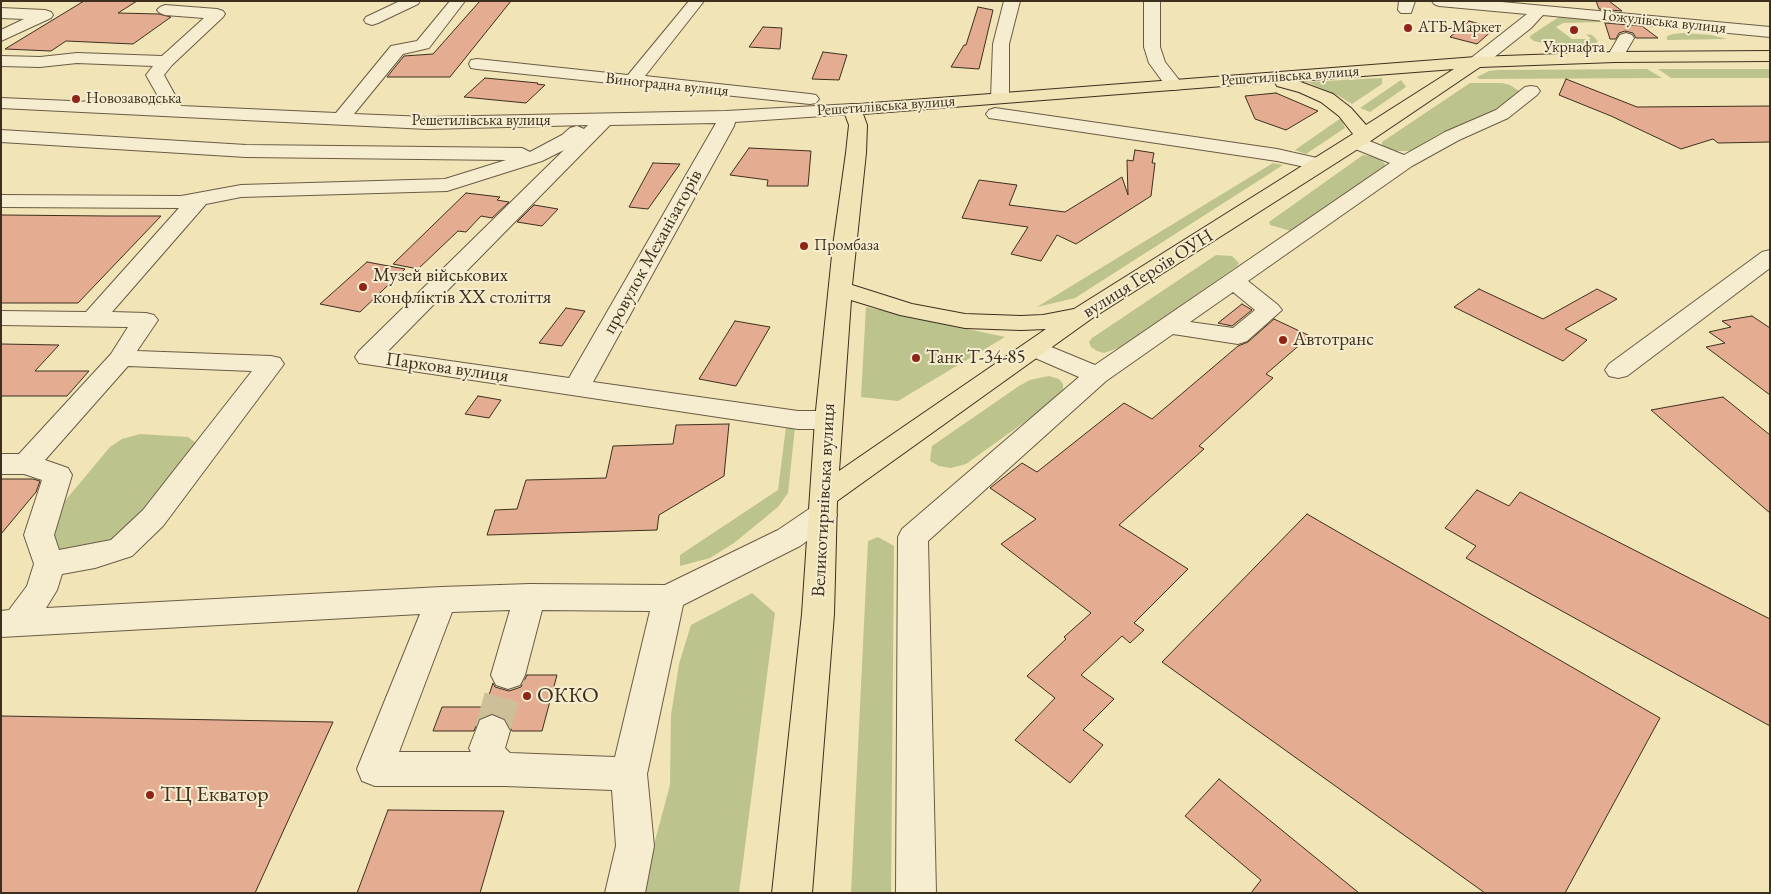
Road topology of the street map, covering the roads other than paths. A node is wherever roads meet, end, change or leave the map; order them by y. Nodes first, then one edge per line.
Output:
1 (413, 1) edge
2 (458, 1) edge
3 (697, 1) edge
4 (1012, 1) edge
5 (1152, 1) edge
6 (1439, 1) edge
7 (1583, 8) edge
8 (165, 10) dead end
9 (1, 12) edge
10 (1538, 12) junction
11 (372, 20) dead end
12 (1629, 29) junction
13 (1770, 32) edge
14 (1, 36) edge
15 (1770, 48) edge
16 (1770, 56) edge
17 (1615, 57) junction
18 (1, 61) edge
19 (166, 61) junction
20 (1477, 62) junction
21 (477, 64) dead end
22 (1267, 78) junction
23 (632, 82) junction
24 (1174, 85) junction
25 (1531, 91) dead end
26 (1, 103) edge
27 (997, 106) junction
28 (852, 109) junction
29 (176, 111) junction
30 (726, 117) junction
31 (340, 120) junction
32 (596, 120) junction
33 (1, 136) edge
34 (1360, 139) junction
35 (541, 154) junction
36 (1405, 162) junction
37 (1319, 164) junction
38 (199, 199) junction
39 (1, 201) edge
40 (1770, 257) edge
41 (1233, 282) junction
42 (840, 289) junction
43 (1083, 314) junction
44 (1, 318) edge
45 (93, 319) junction
46 (1169, 326) junction
47 (1035, 349) junction
48 (121, 358) junction
49 (1618, 370) dead end
50 (1096, 375) junction
51 (578, 387) junction
52 (828, 420) junction
53 (14, 464) edge
54 (823, 506) junction
55 (49, 564) junction
56 (530, 597) junction
57 (669, 598) junction
58 (441, 600) junction
59 (10, 624) edge
60 (508, 675) tunnel mouth
61 (492, 731) tunnel mouth
62 (505, 769) junction
63 (630, 774) junction
64 (625, 893) edge
65 (792, 893) edge
66 (916, 893) edge

1 - 11 street
2 - 31 street
3 - 23 street
4 - 27 street
5 - 24 street
6 - 10 street, Гожулівська вулиця
7 - 10 street, Гожулівська вулиця
7 - 12 street, Гожулівська вулиця
8 - 19 street
9 - 14 street
10 - 20 street
12 - 13 street, Гожулівська вулиця
12 - 15 street
12 - 17 street
16 - 17 main road, Решетилівська вулиця
17 - 20 main road, Решетилівська вулиця
18 - 19 street
19 - 29 street
20 - 22 main road, Решетилівська вулиця
20 - 34 main road, вулиця Героїв ОУН
21 - 23 street, Виноградна вулиця
22 - 24 main road, Решетилівська вулиця
22 - 34 main road
23 - 28 street, Виноградна вулиця
24 - 27 main road, Решетилівська вулиця
25 - 36 street
26 - 29 street, Решетилівська вулиця
27 - 28 main road, Решетилівська вулиця
27 - 37 street
28 - 30 street, Решетилівська вулиця
28 - 42 main road, Великотирнівська вулиця
29 - 31 street, Решетилівська вулиця
30 - 32 street, Решетилівська вулиця
30 - 51 street, провулок Механізаторів
31 - 32 street, Решетилівська вулиця
32 - 35 street
32 - 51 street, Паркова вулиця
33 - 35 street
34 - 36 street
34 - 37 main road, вулиця Героїв ОУН
35 - 38 street
36 - 41 street
37 - 43 main road, вулиця Героїв ОУН
38 - 39 street
38 - 45 street
40 - 49 street
41 - 46 street
41 - 46 street
42 - 43 main road
42 - 52 main road, Великотирнівська вулиця
43 - 47 main road, вулиця Героїв ОУН
44 - 45 street
45 - 48 street
46 - 50 street
47 - 50 street
47 - 54 main road, вулиця Героїв ОУН
48 - 53 street
48 - 55 street
50 - 66 street
51 - 52 street, Паркова вулиця
52 - 54 main road, Великотирнівська вулиця
53 - 55 street
54 - 57 street
54 - 65 main road, Великотирнівська вулиця
55 - 59 street
56 - 57 street
56 - 58 street
56 - 60 street
57 - 63 street
58 - 59 street
58 - 62 street
61 - 62 street
62 - 63 street
63 - 64 street

